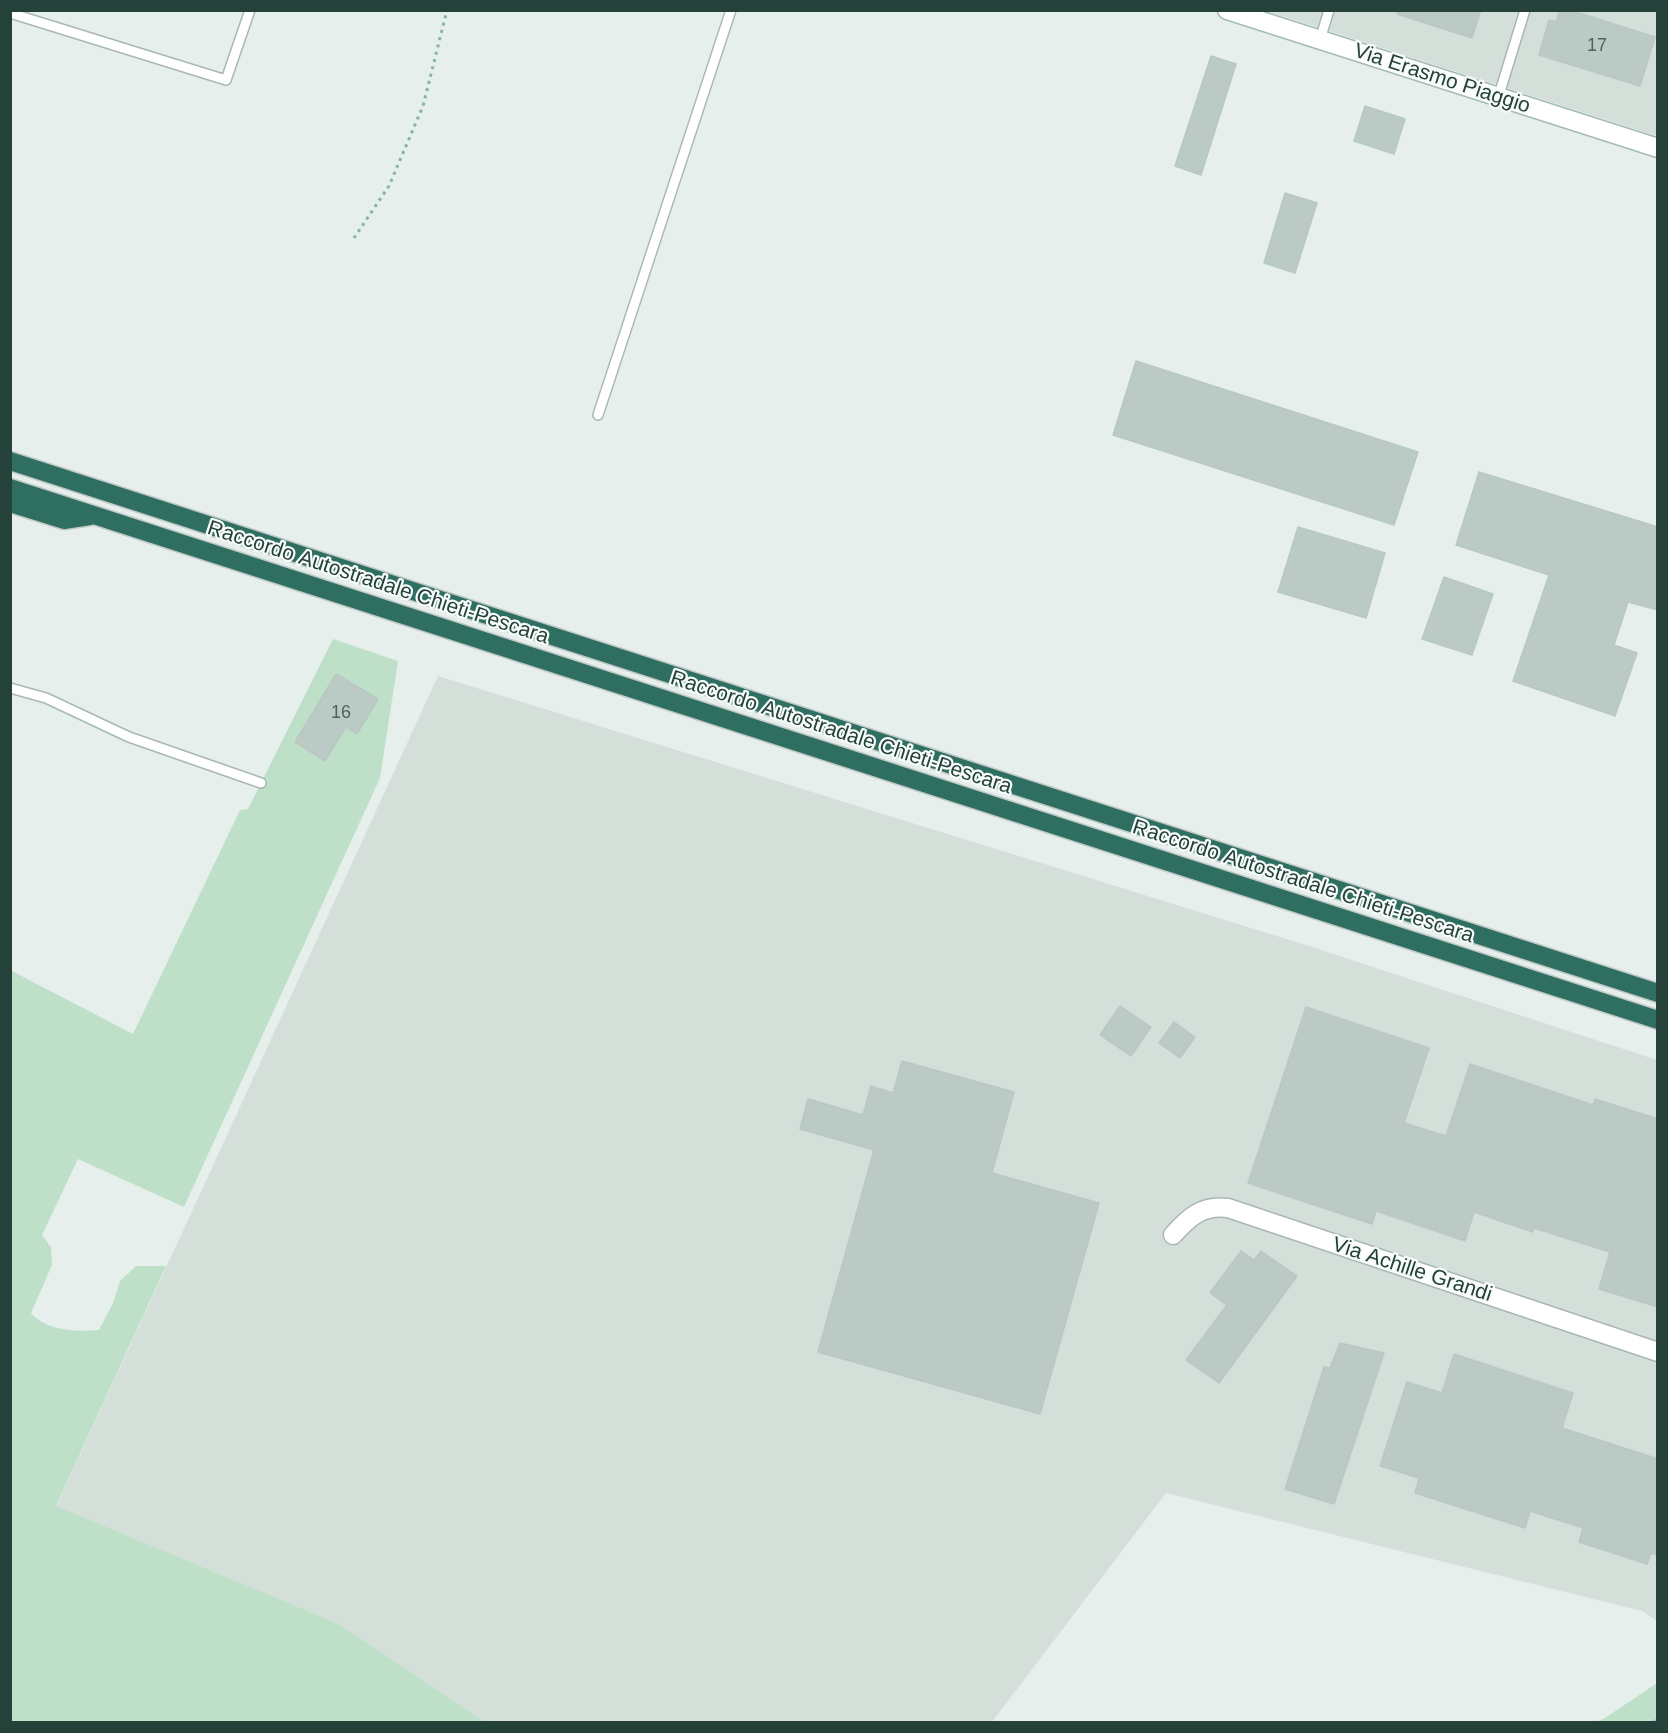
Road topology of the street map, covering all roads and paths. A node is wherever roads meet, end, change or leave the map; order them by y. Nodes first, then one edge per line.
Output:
1 (250, 10) edge
2 (447, 10) edge
3 (731, 10) edge
4 (1227, 10) edge
5 (1329, 10) edge
6 (1525, 10) edge
7 (10, 13) edge
8 (1320, 40) junction
9 (1498, 98) junction
10 (1658, 148) edge
11 (354, 238) dead end
12 (598, 415) dead end
13 (10, 461) edge
14 (10, 488) edge
15 (10, 503) edge
16 (94, 515) junction
17 (10, 688) edge
18 (261, 783) dead end
19 (1658, 993) edge
20 (1658, 1020) edge
21 (1173, 1235) dead end
22 (1658, 1352) edge

1 - 7 lane
2 - 11 path
3 - 12 lane
4 - 8 street, Via Erasmo Piaggio
5 - 8 lane
6 - 9 lane
8 - 9 street, Via Erasmo Piaggio
9 - 10 street, Via Erasmo Piaggio
13 - 19 highway, Raccordo Autostradale Chieti-Pescara
14 - 16 highway, Raccordo Autostradale Chieti-Pescara
15 - 16 highway
16 - 20 highway, Raccordo Autostradale Chieti-Pescara
17 - 18 lane
21 - 22 street, Via Achille Grandi

